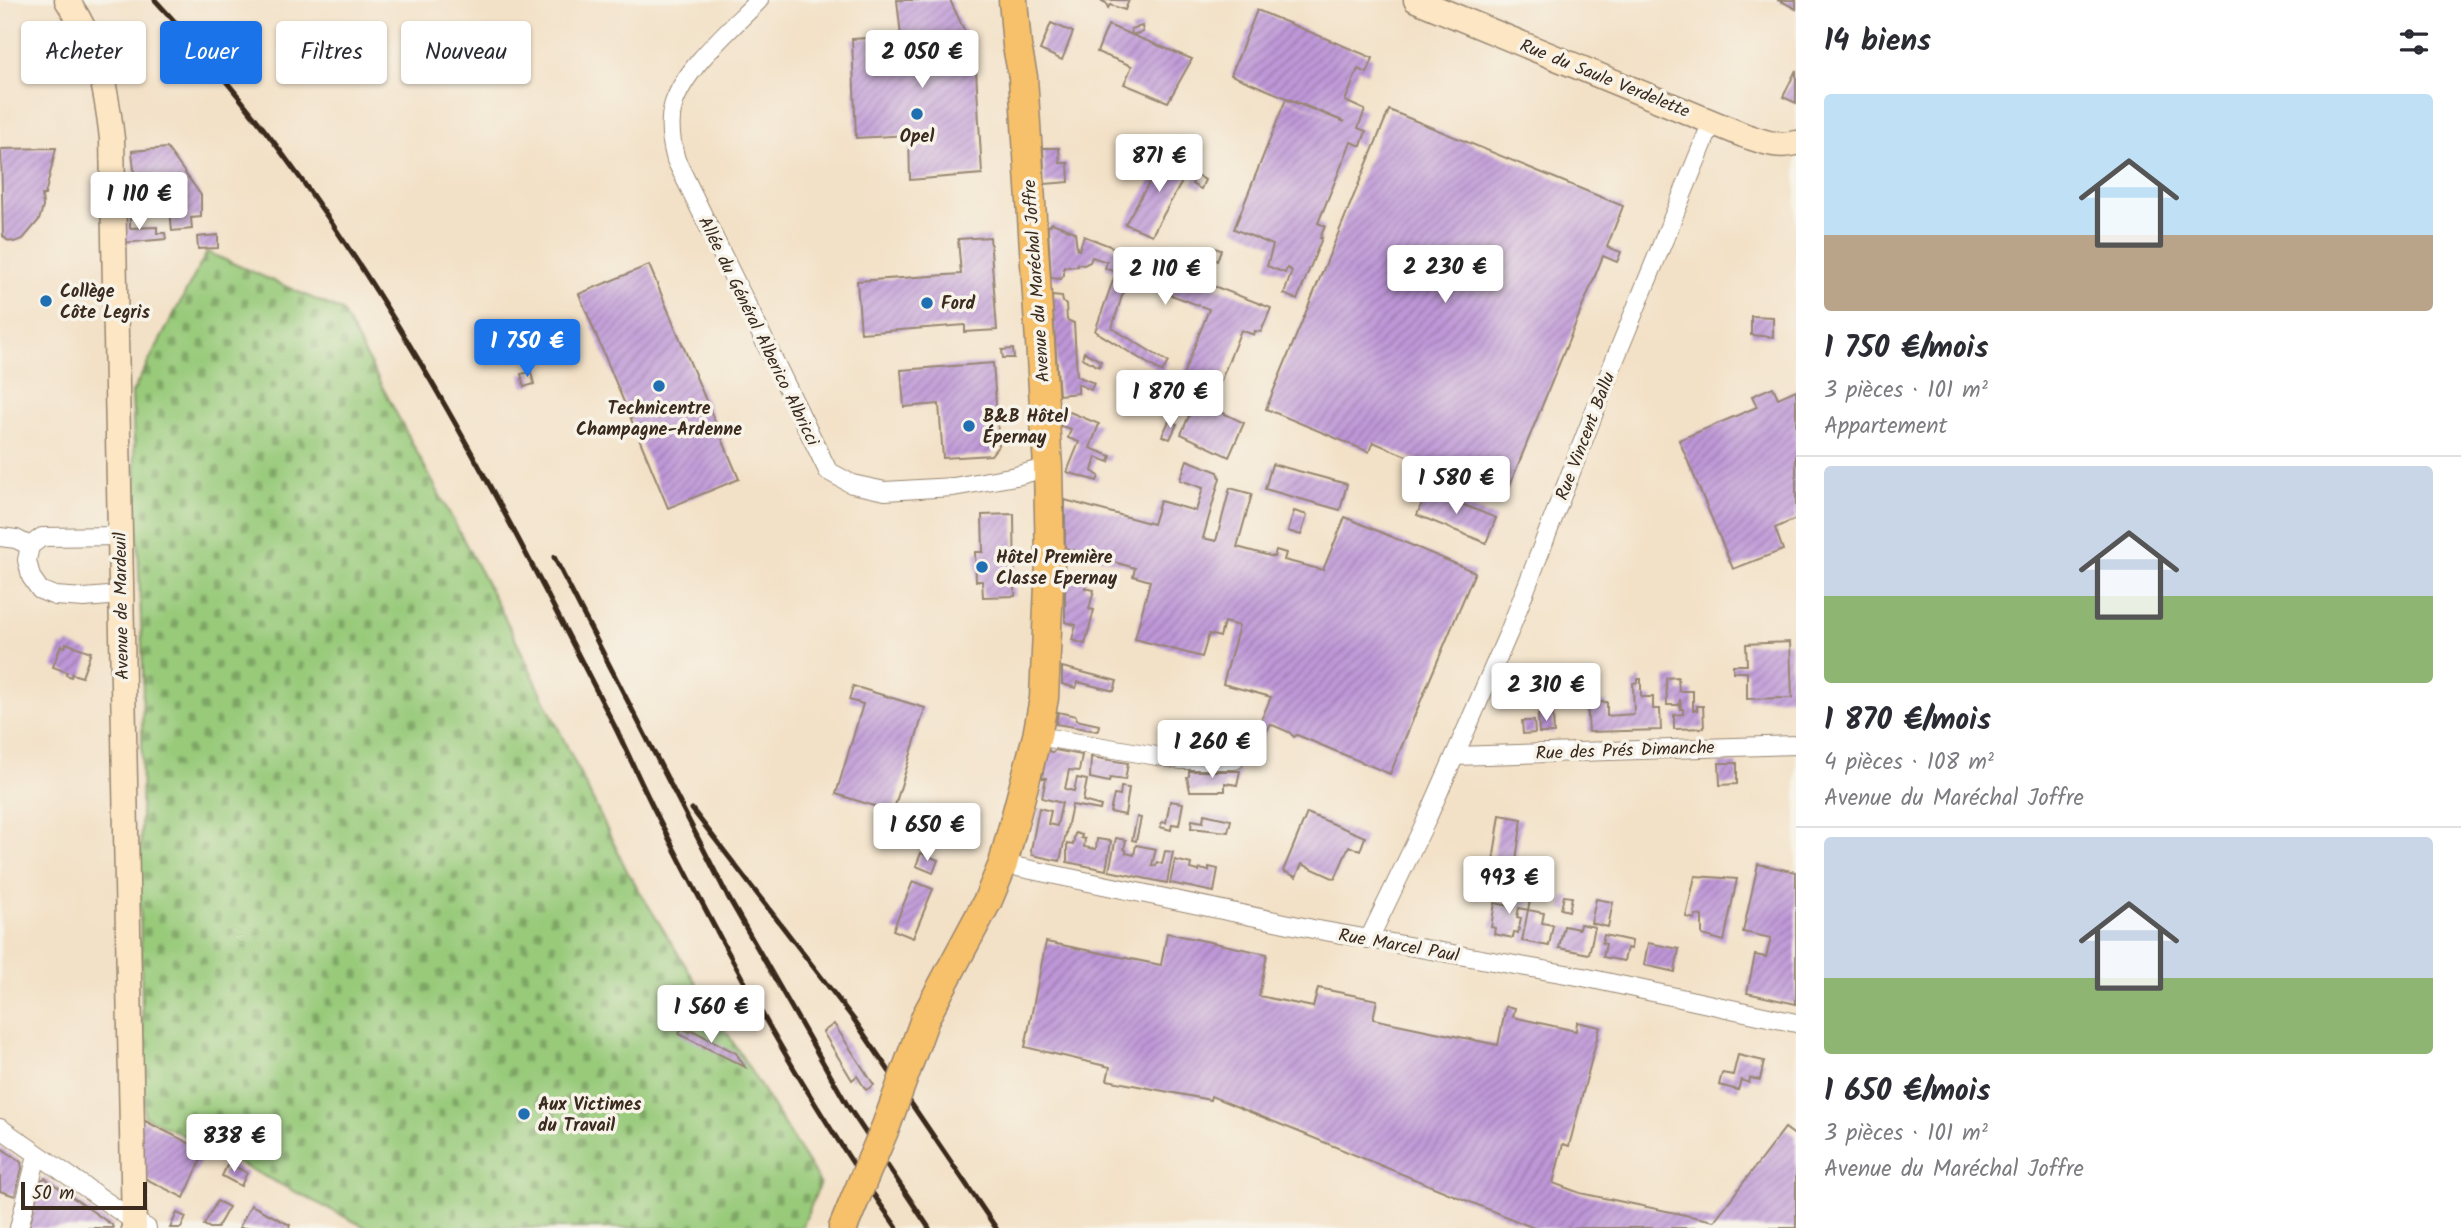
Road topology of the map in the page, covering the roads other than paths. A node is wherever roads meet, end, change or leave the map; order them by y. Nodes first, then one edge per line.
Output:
1 (67, 0) edge
2 (759, 0) edge
3 (1013, 0) edge
4 (1030, 0) edge
5 (1416, 0) edge
6 (1023, 77) junction
7 (1712, 122) junction
8 (1796, 143) edge
9 (1048, 467) junction
10 (120, 536) junction
11 (0, 537) edge
12 (30, 546) junction
13 (121, 595) junction
14 (1037, 736) junction
15 (1796, 745) edge
16 (1454, 756) junction
17 (1235, 760) dead end
18 (1026, 775) junction
19 (1003, 864) junction
20 (1369, 939) junction
21 (926, 1016) junction
22 (1796, 1023) edge
23 (0, 1128) edge
24 (37, 1155) junction
25 (139, 1226) edge
26 (19, 1228) edge
27 (843, 1228) edge

1 - 10 street, Avenue de Mardeuil
2 - 9 street, Allée du Général Alberico Albricci
3 - 6 main road, Avenue du Maréchal Joffre
4 - 6 main road, Avenue du Maréchal Joffre
5 - 7 street, Rue du Saule Verdelette
6 - 9 main road, Avenue du Maréchal Joffre
7 - 8 street, Rue du Saule Verdelette
7 - 16 street, Rue Vincent Ballu
9 - 14 main road, Avenue du Maréchal Joffre
10 - 12 street
10 - 13 street, Avenue de Mardeuil
11 - 12 street
12 - 13 street
13 - 25 street, Avenue de Mardeuil
14 - 17 street
14 - 18 main road, Avenue du Maréchal Joffre
15 - 16 street, Rue des Prés Dimanche
16 - 20 street, Rue Vincent Ballu
18 - 19 main road, Avenue du Maréchal Joffre
18 - 21 main road, Avenue du Maréchal Joffre
19 - 20 street, Rue Marcel Paul
19 - 21 main road, Avenue du Maréchal Joffre
20 - 22 street, Rue Marcel Paul
21 - 27 main road, bridge
23 - 24 street
24 - 25 street
24 - 26 street

